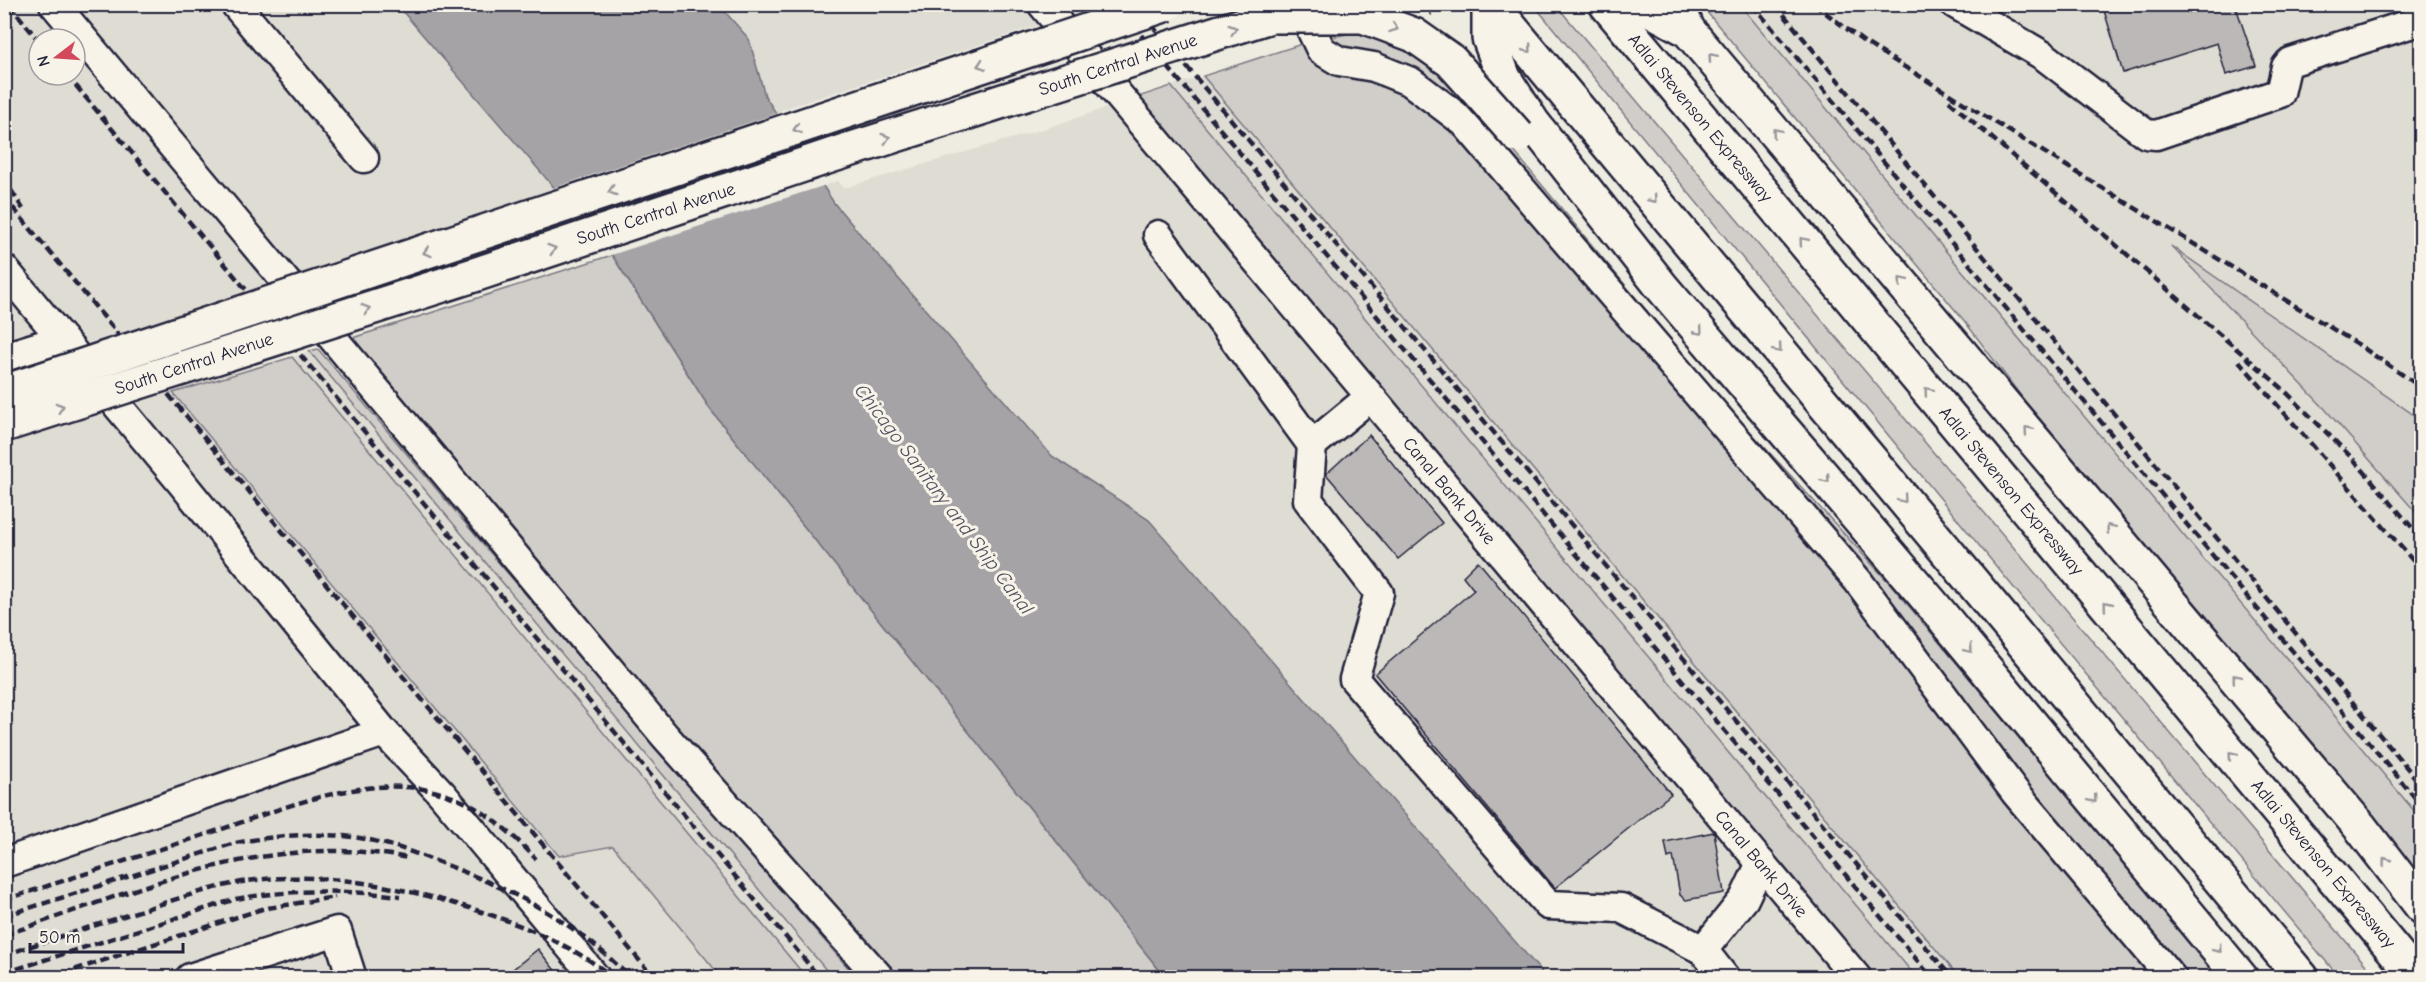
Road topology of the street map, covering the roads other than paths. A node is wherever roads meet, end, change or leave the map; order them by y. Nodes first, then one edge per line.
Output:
1 (54, 4) edge
2 (235, 4) edge
3 (1042, 4) edge
4 (1167, 4) edge
5 (1307, 4) edge
6 (1490, 4) edge
7 (1606, 4) edge
8 (1640, 4) edge
9 (1955, 4) edge
10 (1287, 10) edge
11 (1683, 17) edge
12 (2421, 20) edge
13 (1525, 130) junction
14 (364, 158) dead end
15 (1158, 235) dead end
16 (4, 269) edge
17 (62, 339) junction
18 (4, 357) edge
19 (4, 392) edge
20 (1370, 397) junction
21 (4, 425) edge
22 (1312, 445) junction
23 (384, 732) junction
24 (4, 863) edge
25 (1761, 863) junction
26 (2421, 908) edge
27 (1703, 950) junction
28 (190, 978) edge
29 (352, 978) edge
30 (596, 978) edge
31 (880, 978) edge
32 (1725, 978) edge
33 (1857, 978) edge
34 (2172, 978) edge
35 (2241, 978) edge
36 (2302, 978) edge
37 (2417, 978) edge

1 - 31 lane
2 - 14 lane
3 - 20 lane, Canal Bank Drive
4 -> 19 main road, South Central Avenue, bridge
5 - 10 main road, South Central Avenue, bridge
6 - 13 main road
6 -> 36 main road
37 -> 7 main road, Adlai Stevenson Expressway
8 - 11 main road
9 - 12 lane
10 -> 13 main road, bridge
21 -> 10 main road, South Central Avenue, bridge
10 - 34 lane
26 -> 11 main road
13 -> 35 main road
15 - 22 lane
16 - 17 lane
17 - 18 lane
17 - 23 lane
20 - 22 lane
20 - 25 lane, Canal Bank Drive
22 - 27 lane
23 - 24 lane
23 - 30 lane
25 - 27 lane
25 - 33 lane, Canal Bank Drive
27 - 32 lane
28 - 29 lane

